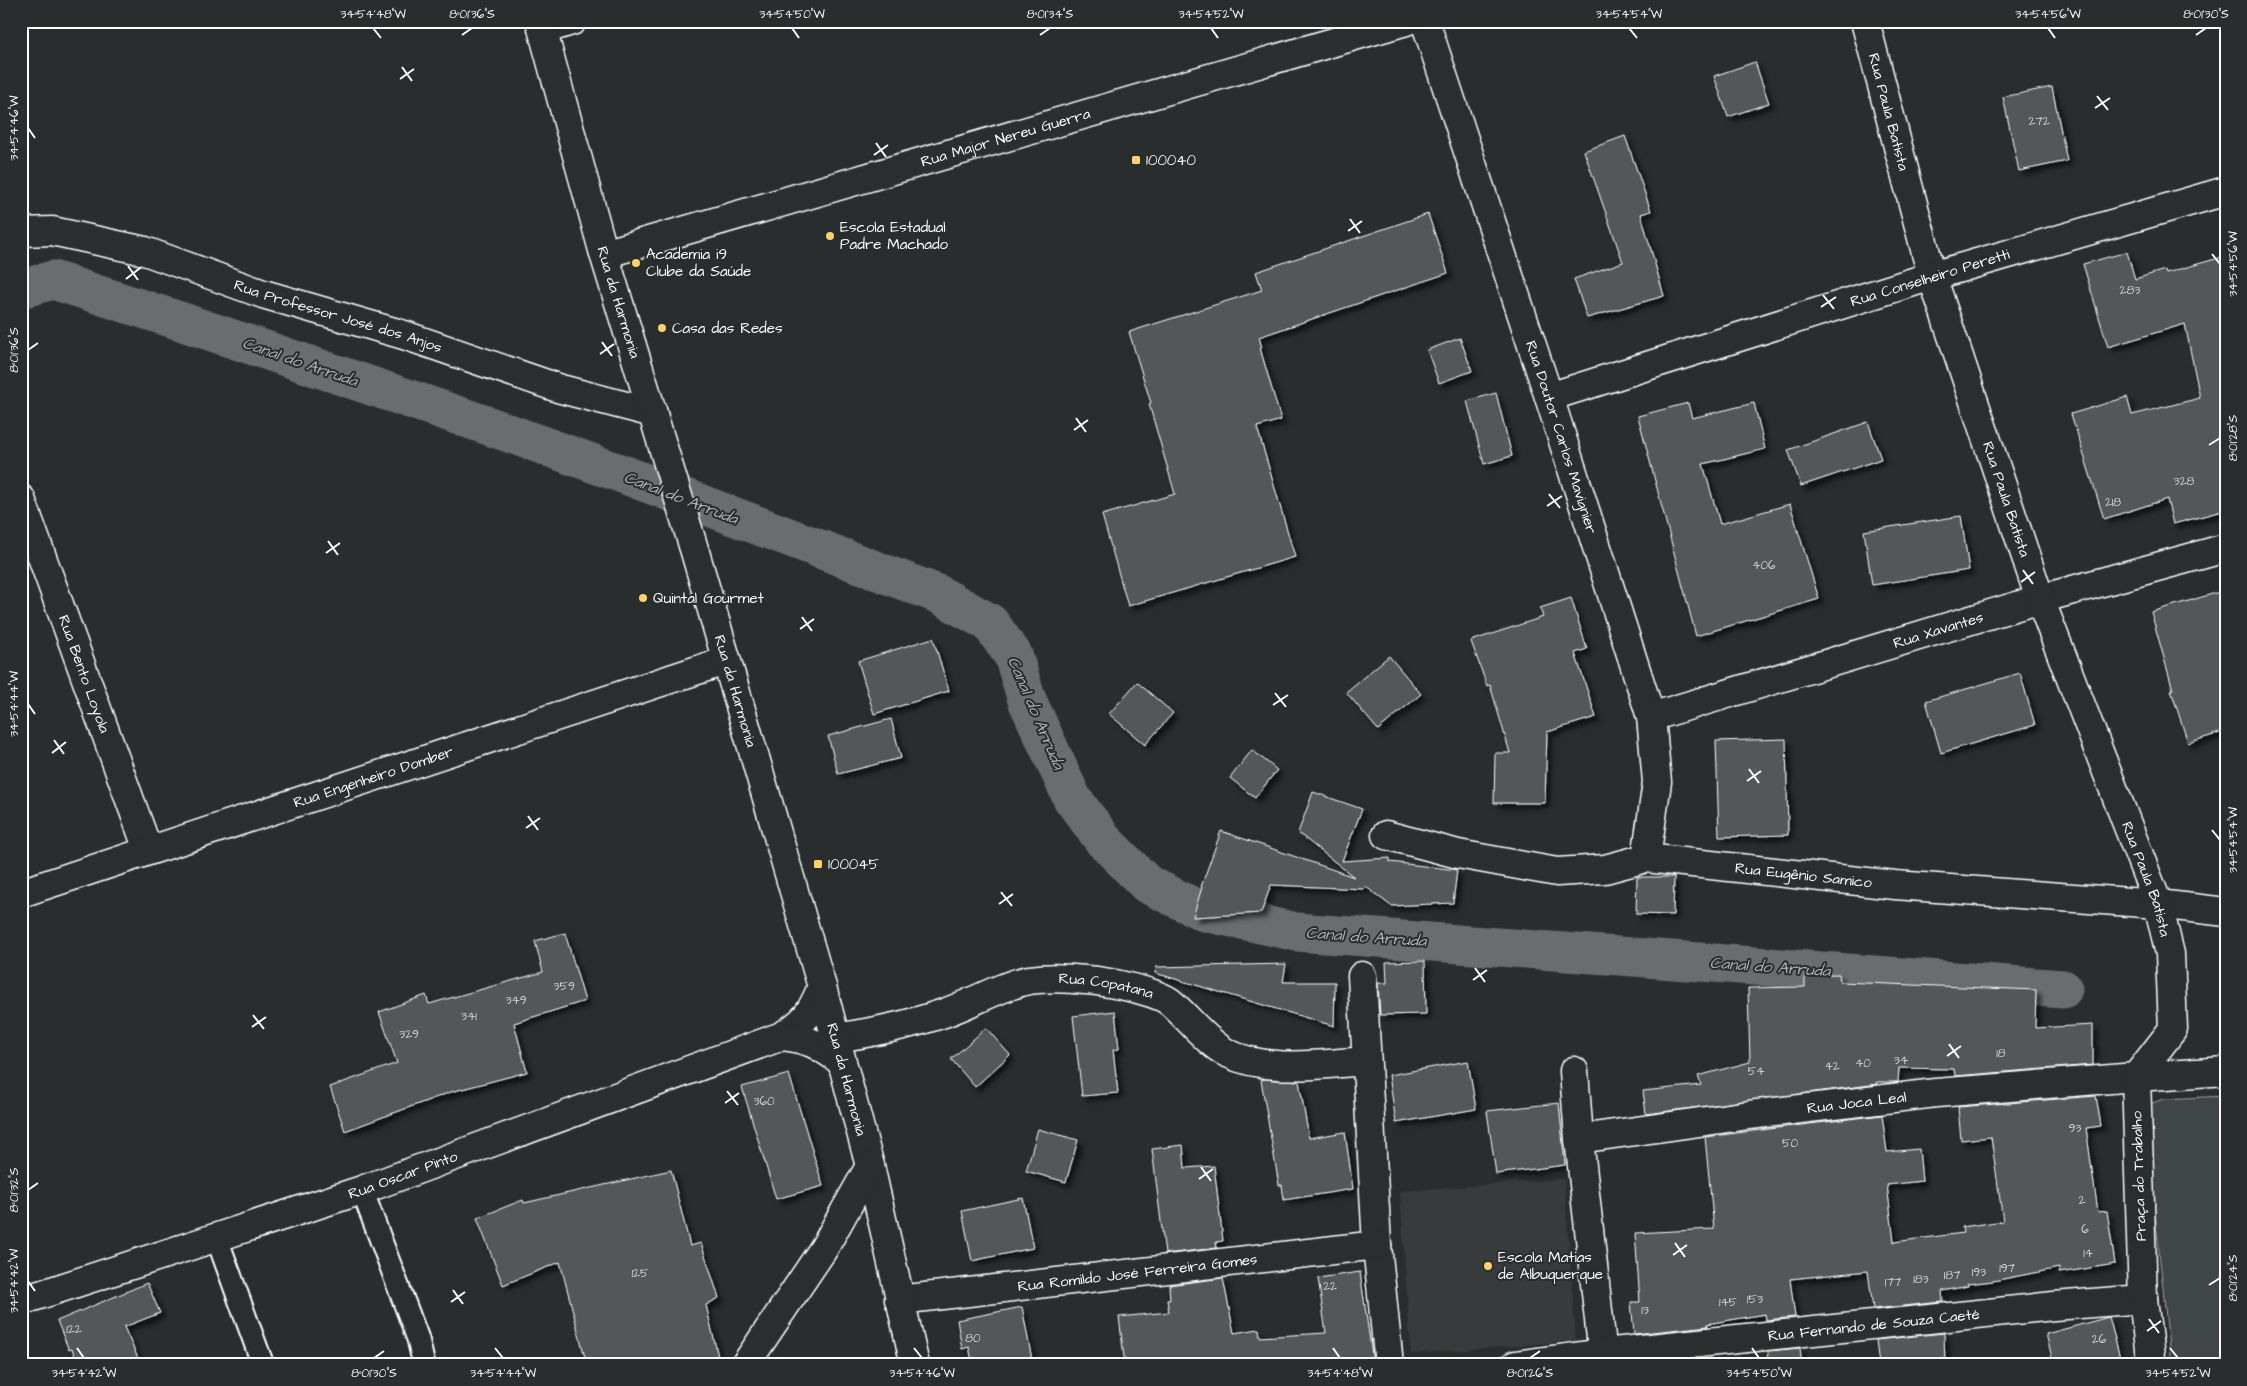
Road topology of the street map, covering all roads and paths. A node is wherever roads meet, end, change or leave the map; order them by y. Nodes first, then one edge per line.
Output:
1 (572, 21) edge
2 (1406, 21) edge
3 (1425, 21) edge
4 (1865, 21) edge
5 (542, 26) edge
6 (2226, 191) edge
7 (21, 232) edge
8 (604, 254) junction
9 (1932, 276) junction
10 (1549, 397) junction
11 (653, 413) junction
12 (21, 498) edge
13 (2226, 548) edge
14 (2040, 599) junction
15 (725, 661) junction
16 (1651, 717) junction
17 (1386, 835) dead end
18 (148, 850) junction
19 (1646, 858) junction
20 (21, 893) edge
21 (2158, 904) junction
22 (2226, 912) edge
23 (1362, 976) dead end
24 (822, 987) junction
25 (782, 1036) junction
26 (837, 1050) junction
27 (1366, 1061) junction
28 (1574, 1070) dead end
29 (2226, 1071) edge
30 (2136, 1076) junction
31 (1579, 1139) junction
32 (870, 1166) junction
33 (362, 1190) junction
34 (216, 1236) junction
35 (1377, 1245) junction
36 (2143, 1299) junction
37 (899, 1300) junction
38 (21, 1301) edge
39 (1604, 1359) edge
40 (263, 1365) edge
41 (424, 1365) edge
42 (746, 1365) edge
43 (915, 1365) edge
44 (1389, 1365) edge
45 (1516, 1365) edge
46 (2151, 1365) edge

1 - 5 street
2 - 8 street, Rua Major Nereu Guerra
3 - 10 street, Rua Doutor Carlos Mavignier
4 - 9 street, Rua Paula Batista
5 - 8 street, Rua da Harmonia
6 - 9 street, Rua Conselheiro Peretti
7 - 11 street, Rua Professor José dos Anjos
8 - 11 street, Rua da Harmonia
9 - 10 street, Rua Conselheiro Peretti
9 - 14 street, Rua Paula Batista
10 - 16 street, Rua Doutor Carlos Mavignier
11 - 15 street, Rua da Harmonia
12 - 18 street, Rua Bento Loyola
13 - 14 street, Rua Xavantes
14 - 16 street, Rua Xavantes
14 - 21 street, Rua Paula Batista
15 - 18 street, Rua Engenheiro Domber
15 - 24 street, Rua da Harmonia
16 - 19 street, Rua Doutor Carlos Mavignier
17 - 19 street, Rua Eugênio Samico
18 - 20 street, Rua Engenheiro Domber
19 - 21 street, Rua Eugênio Samico
21 - 22 street, Rua Eugênio Samico
21 - 30 street, Rua Paula Batista
23 - 27 street
24 - 25 street, Rua Oscar Pinto
24 - 26 street, Rua da Harmonia
25 - 26 street, Rua Oscar Pinto
25 - 33 street, Rua Oscar Pinto
26 - 27 street, Rua Copatana
26 - 32 street, Rua da Harmonia
27 - 35 street
28 - 31 street
29 - 30 street
30 - 31 street, Rua Joca Leal
30 - 36 street, Praça do Trabalho
31 - 39 street
32 - 37 street, Rua da Harmonia
32 - 42 street
33 - 34 street, Rua Oscar Pinto
33 - 41 lane
34 - 38 street, Rua Oscar Pinto
34 - 40 lane
35 - 37 street, Rua Romildo José Ferreira Gomes
35 - 44 street
36 - 39 street, Rua Fernando de Souza Caeté
36 - 46 street, Praça do Trabalho
37 - 43 street, Rua da Harmonia
39 - 45 street, Rua Fernando de Souza Caeté

